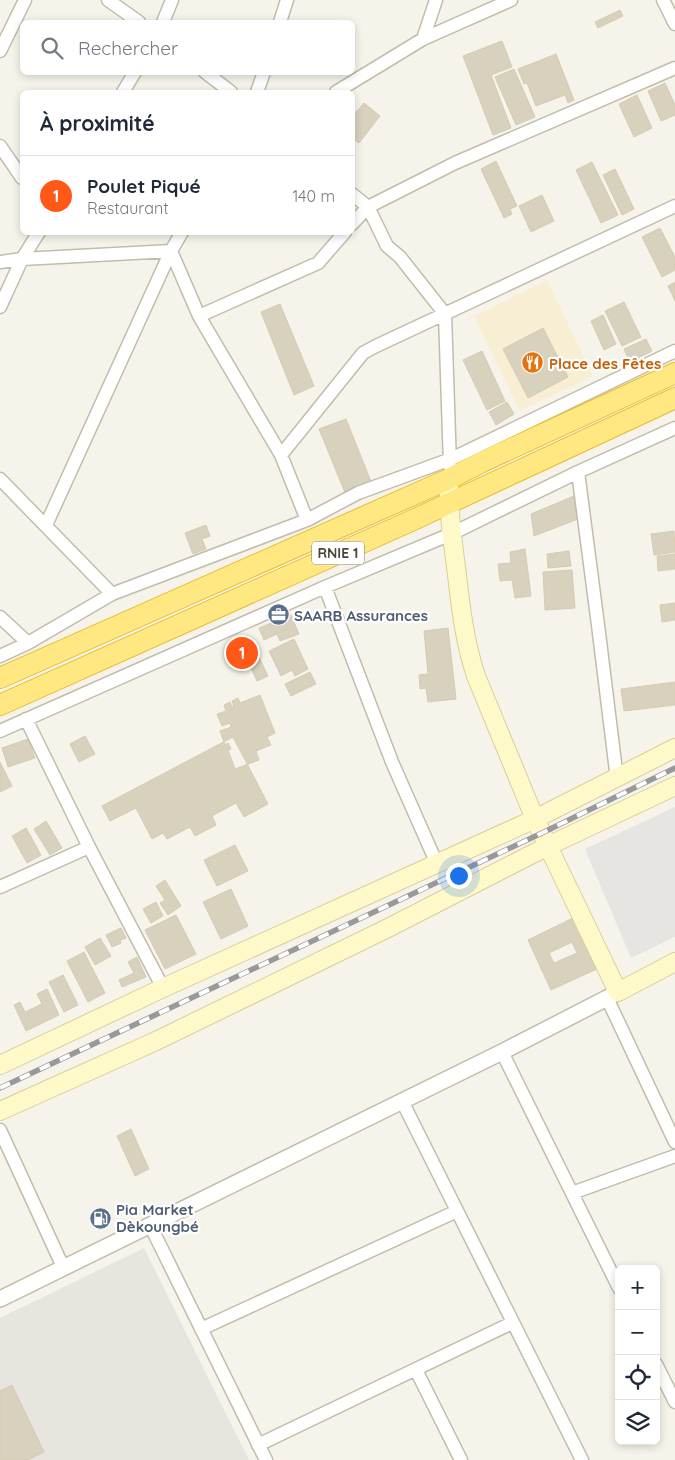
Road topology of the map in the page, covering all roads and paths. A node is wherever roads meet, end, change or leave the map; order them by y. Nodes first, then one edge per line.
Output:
1 (25, 0) edge
2 (108, 0) edge
3 (172, 0) edge
4 (287, 0) edge
5 (436, 0) edge
6 (511, 0) edge
7 (663, 0) edge
8 (136, 20) edge
9 (164, 20) edge
10 (281, 20) edge
11 (675, 24) edge
12 (423, 39) junction
13 (0, 51) edge
14 (675, 68) edge
15 (134, 75) edge
16 (209, 75) edge
17 (263, 75) edge
18 (125, 90) edge
19 (228, 90) edge
20 (259, 90) edge
21 (339, 90) edge
22 (0, 146) edge
23 (20, 175) edge
24 (355, 196) edge
25 (675, 206) edge
26 (368, 207) junction
27 (355, 221) edge
28 (37, 235) edge
29 (180, 235) edge
30 (342, 235) edge
31 (171, 251) junction
32 (22, 259) junction
33 (0, 262) edge
34 (0, 307) edge
35 (445, 314) junction
36 (199, 316) junction
37 (675, 351) edge
38 (675, 373) edge
39 (675, 398) edge
40 (675, 428) edge
41 (281, 455) junction
42 (451, 459) junction
43 (578, 472) junction
44 (0, 479) edge
45 (450, 479) junction
46 (449, 503) junction
47 (307, 520) junction
48 (46, 525) junction
49 (451, 534) junction
50 (325, 587) junction
51 (112, 594) junction
52 (0, 617) edge
53 (28, 643) junction
54 (0, 656) edge
55 (0, 678) edge
56 (0, 705) edge
57 (26, 719) junction
58 (0, 731) edge
59 (675, 748) edge
60 (616, 779) junction
61 (675, 786) edge
62 (535, 819) junction
63 (548, 846) junction
64 (89, 847) junction
65 (437, 864) junction
66 (0, 887) edge
67 (675, 962) edge
68 (164, 988) junction
69 (612, 995) junction
70 (502, 1052) junction
71 (0, 1065) edge
72 (402, 1101) junction
73 (0, 1111) edge
74 (0, 1130) edge
75 (675, 1142) edge
76 (675, 1156) edge
77 (572, 1193) junction
78 (457, 1211) junction
79 (150, 1225) junction
80 (63, 1268) junction
81 (615, 1280) edge
82 (0, 1299) edge
83 (512, 1323) junction
84 (201, 1329) junction
85 (416, 1370) junction
86 (660, 1372) edge
87 (675, 1402) edge
88 (258, 1445) junction
89 (266, 1460) edge
90 (461, 1460) edge
91 (582, 1460) edge

1 - 13 street
2 - 8 street
3 - 9 street
4 - 10 street
5 - 12 street
6 - 12 street
7 - 11 street
12 - 21 street
14 - 26 street
15 - 18 street
16 - 19 street
17 - 20 street
22 - 23 street
24 - 26 street
25 - 35 street
26 - 27 street
26 - 35 street
28 - 32 street
29 - 31 street
30 - 36 street
31 - 32 street
31 - 36 street
31 - 48 street
32 - 33 street
32 - 34 street
35 - 41 street
35 - 42 street
36 - 41 street
37 - 42 street
38 - 45 highway, RNIE 1
39 - 46 highway, RNIE 1
40 - 43 street
41 - 47 street
42 - 45 street
42 - 47 street
43 - 49 street
43 - 60 street
44 - 48 street
45 - 46 main road
45 - 55 highway, RNIE 1
46 - 49 main road
46 - 56 highway, RNIE 1
47 - 51 street
48 - 51 street
49 - 50 street
49 - 62 main road
50 - 57 street
50 - 65 street
51 - 53 street
52 - 53 street
53 - 54 street
57 - 58 street
57 - 64 street
59 - 60 main road
60 - 62 main road
61 - 63 main road
62 - 63 main road
62 - 65 main road
63 - 69 main road
63 - 73 main road
64 - 66 street
64 - 68 street
65 - 68 main road
67 - 69 main road
68 - 71 main road
69 - 70 street
69 - 75 street
70 - 72 street
70 - 77 street
72 - 78 street
72 - 79 street
74 - 80 street
76 - 77 street
77 - 81 street
78 - 83 street
78 - 84 street
79 - 80 street
79 - 84 street
80 - 82 street
83 - 85 street
83 - 91 street
84 - 88 street
85 - 88 street
85 - 90 street
86 - 87 street
88 - 89 street

